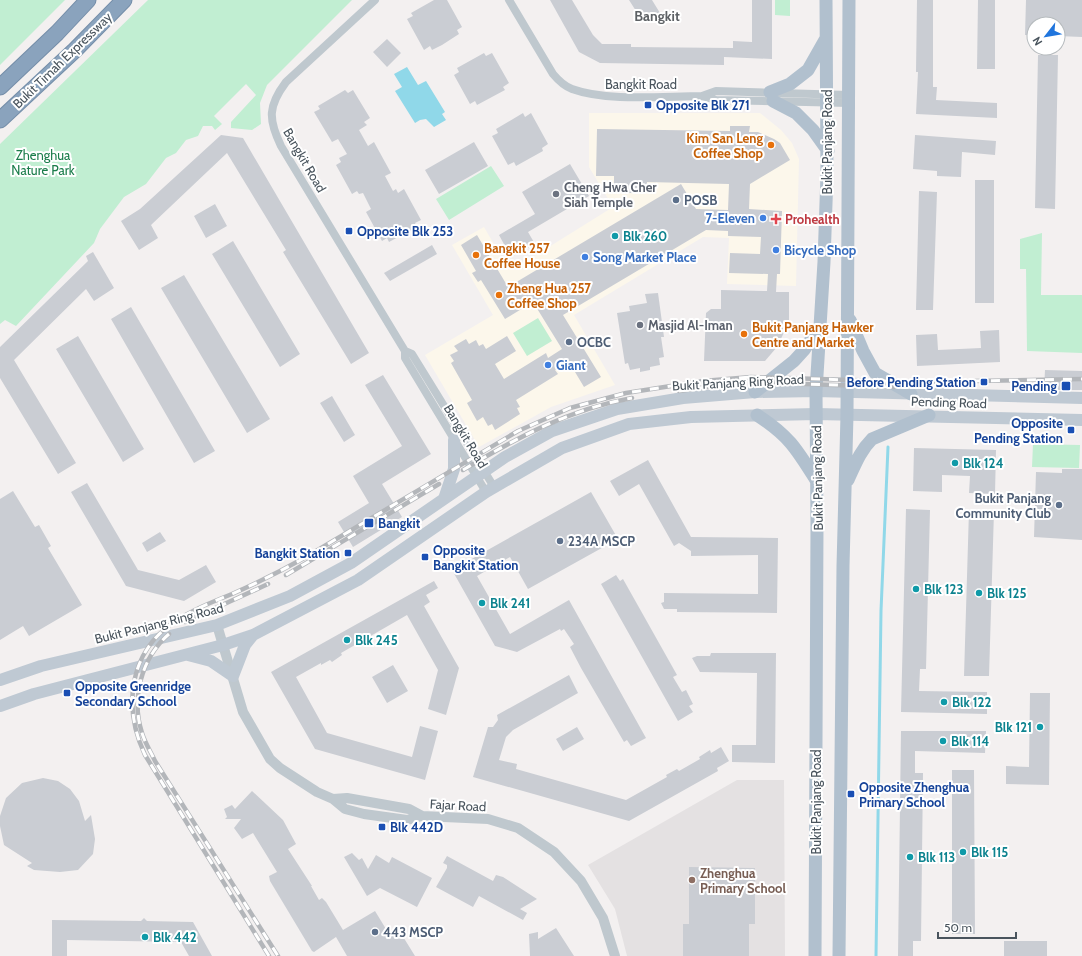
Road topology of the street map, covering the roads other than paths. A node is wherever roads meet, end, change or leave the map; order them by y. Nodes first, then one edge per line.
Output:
1 (88, 0) edge
2 (124, 0) edge
3 (376, 0) edge
4 (509, 0) edge
5 (826, 0) edge
6 (849, 0) edge
7 (826, 39) junction
8 (0, 87) edge
9 (772, 97) junction
10 (827, 98) junction
11 (849, 99) junction
12 (0, 120) edge
13 (828, 151) junction
14 (848, 315) junction
15 (818, 328) junction
16 (405, 351) junction
17 (816, 391) junction
18 (755, 392) junction
19 (847, 392) junction
20 (910, 394) junction
21 (1082, 398) edge
22 (816, 414) junction
23 (757, 415) junction
24 (847, 415) junction
25 (929, 415) junction
26 (1082, 420) edge
27 (454, 440) junction
28 (480, 474) junction
29 (816, 480) junction
30 (845, 488) junction
31 (490, 490) junction
32 (444, 499) junction
33 (217, 624) junction
34 (253, 635) junction
35 (223, 645) junction
36 (185, 654) junction
37 (233, 676) junction
38 (0, 680) edge
39 (0, 706) edge
40 (616, 956) edge
41 (815, 956) edge
42 (839, 956) edge

1 - 8 highway, Bukit Timah Expressway
2 - 12 highway, Bukit Timah Expressway
3 - 16 street, Bangkit Road
4 - 9 street, Bangkit Road
5 - 7 main road, Bukit Panjang Road
6 - 11 main road, Bukit Panjang Road
7 - 9 main road
7 - 10 main road, Bukit Panjang Road
9 - 10 street, Bangkit Road
9 - 13 main road
10 - 11 street, Bangkit Road
10 - 13 main road, Bukit Panjang Road
11 - 14 main road, Bukit Panjang Road
13 - 15 main road, Bukit Panjang Road
14 - 19 main road, Bukit Panjang Road
14 - 20 main road
15 - 17 main road, Bukit Panjang Road
15 - 18 main road
16 - 27 street, Bangkit Road
16 - 28 street, Bangkit Road
17 - 18 main road, Bukit Panjang Ring Road
17 - 19 main road, Bukit Panjang Ring Road
17 - 22 main road, Bukit Panjang Road
18 - 28 main road, Bukit Panjang Ring Road
19 - 20 main road, Pending Road
19 - 24 main road, Bukit Panjang Road
20 - 21 main road, Pending Road
22 - 23 main road
22 - 24 main road, Pending Road
22 - 29 main road, Bukit Panjang Road
23 - 29 main road
23 - 31 main road
24 - 25 main road, Pending Road
24 - 30 main road, Bukit Panjang Road
25 - 26 main road, Pending Road
25 - 30 main road
27 - 28 street, Bangkit Road
27 - 32 main road
28 - 31 street, Bangkit Road
28 - 32 main road, Bukit Panjang Ring Road
29 - 41 main road, Bukit Panjang Road
30 - 42 main road, Bukit Panjang Road
31 - 34 main road
32 - 33 main road, Bukit Panjang Ring Road
33 - 35 street, Fajar Road
33 - 38 main road, Bukit Panjang Ring Road
34 - 35 main road
34 - 37 main road
35 - 36 main road
35 - 37 street, Fajar Road
36 - 37 main road
36 - 39 main road
37 - 40 street, Fajar Road

